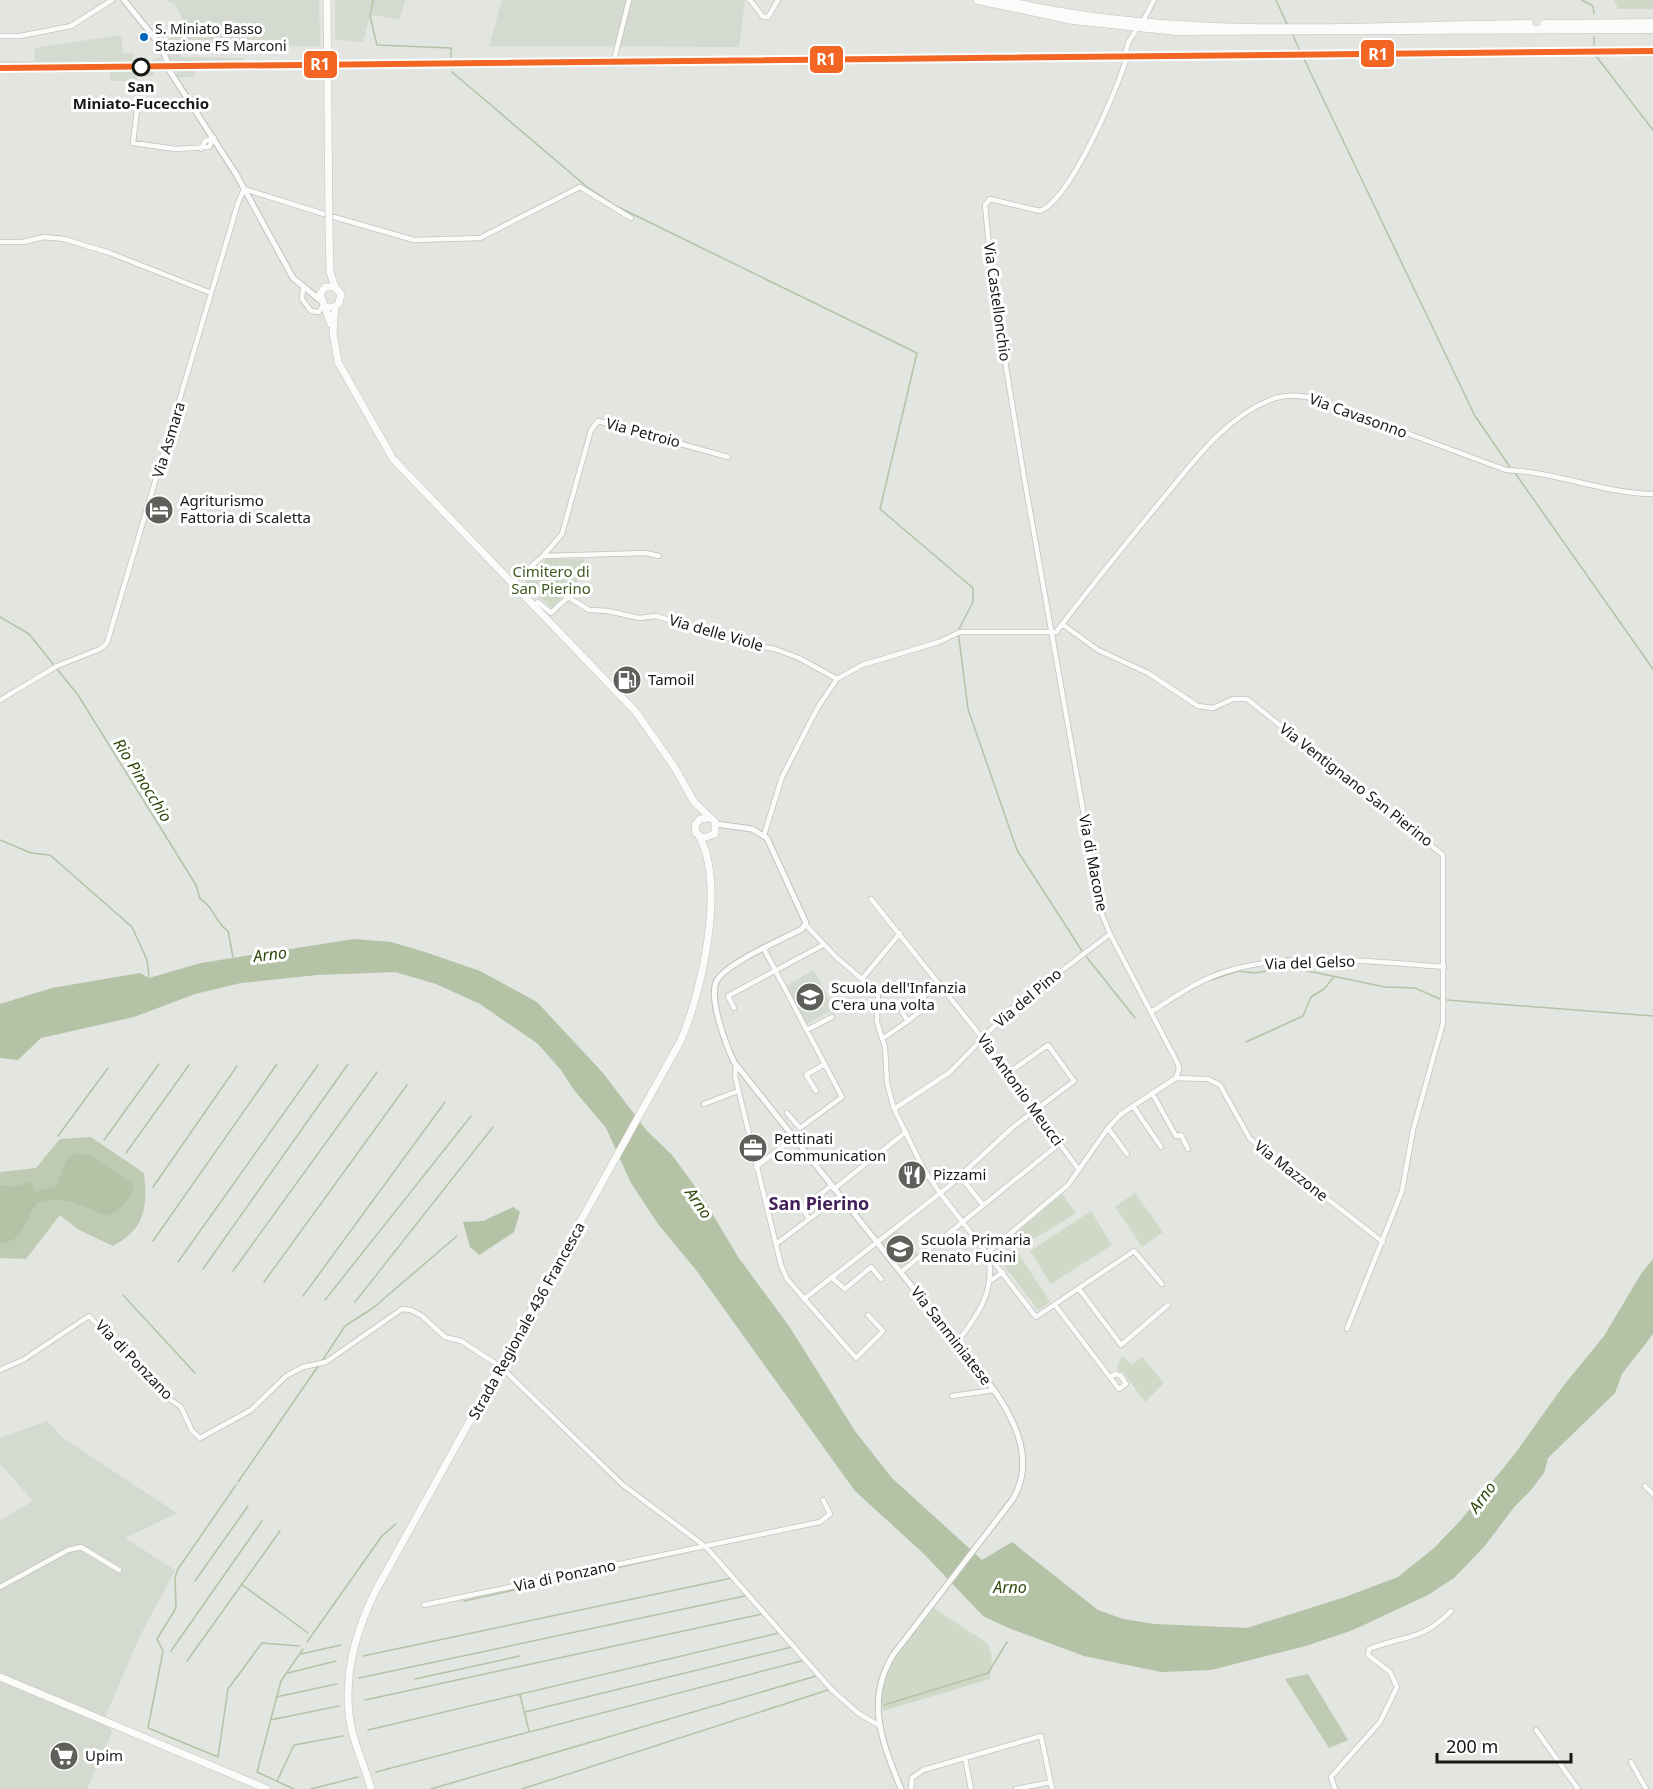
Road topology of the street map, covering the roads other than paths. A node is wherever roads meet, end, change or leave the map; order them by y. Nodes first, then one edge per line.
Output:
1 (112, 0) edge
2 (124, 0) edge
3 (327, 0) edge
4 (629, 0) edge
5 (750, 0) edge
6 (778, 0) edge
7 (978, 0) edge
8 (1002, 0) edge
9 (1155, 0) edge
10 (1144, 18) dead end
11 (1653, 23) edge
12 (1252, 29) junction
13 (1318, 29) junction
14 (1653, 29) edge
15 (1135, 32) dead end
16 (0, 36) edge
17 (1126, 52) dead end
18 (615, 56) tunnel mouth
19 (1126, 60) dead end
20 (167, 61) dead end
21 (170, 70) dead end
22 (137, 109) dead end
23 (204, 124) junction
24 (214, 138) junction
25 (205, 141) junction
26 (219, 146) junction
27 (209, 147) junction
28 (201, 149) junction
29 (244, 189) junction
30 (324, 214) dead end
31 (334, 217) dead end
32 (631, 218) dead end
33 (0, 242) edge
34 (330, 264) junction
35 (335, 287) junction
36 (324, 288) junction
37 (304, 290) junction
38 (212, 293) junction
39 (323, 304) junction
40 (334, 307) junction
41 (333, 332) junction
42 (728, 457) dead end
43 (1653, 494) edge
44 (543, 556) junction
45 (659, 556) dead end
46 (512, 583) junction
47 (534, 606) junction
48 (1062, 624) junction
49 (1052, 632) junction
50 (837, 679) junction
51 (0, 700) edge
52 (694, 802) junction
53 (709, 818) junction
54 (696, 823) junction
55 (716, 824) junction
56 (734, 828) junction
57 (714, 835) junction
58 (764, 835) junction
59 (699, 836) junction
60 (707, 856) junction
61 (871, 899) dead end
62 (806, 925) junction
63 (900, 933) junction
64 (1110, 934) junction
65 (823, 945) junction
66 (764, 949) junction
67 (1444, 967) junction
68 (775, 970) junction
69 (862, 979) junction
70 (940, 984) junction
71 (922, 998) junction
72 (734, 1008) dead end
73 (1151, 1011) junction
74 (832, 1017) dead end
75 (908, 1020) junction
76 (807, 1030) junction
77 (882, 1038) junction
78 (983, 1038) junction
79 (825, 1064) junction
80 (736, 1065) junction
81 (1008, 1073) junction
82 (1176, 1078) junction
83 (738, 1091) junction
84 (816, 1091) dead end
85 (1152, 1093) junction
86 (848, 1094) dead end
87 (842, 1097) junction
88 (704, 1104) dead end
89 (1133, 1106) junction
90 (894, 1109) junction
91 (1035, 1110) junction
92 (787, 1113) dead end
93 (1108, 1128) junction
94 (906, 1132) junction
95 (794, 1138) junction
96 (1059, 1144) junction
97 (1161, 1147) dead end
98 (1188, 1149) dead end
99 (1127, 1154) dead end
100 (756, 1167) junction
101 (1079, 1170) junction
102 (960, 1176) junction
103 (833, 1187) junction
104 (940, 1193) junction
105 (840, 1196) junction
106 (983, 1205) junction
107 (809, 1219) junction
108 (962, 1222) junction
109 (876, 1242) junction
110 (1383, 1242) junction
111 (776, 1244) junction
112 (987, 1253) junction
113 (901, 1272) junction
114 (1003, 1272) junction
115 (831, 1277) junction
116 (881, 1279) dead end
117 (990, 1281) junction
118 (1162, 1284) dead end
119 (1079, 1289) junction
120 (804, 1299) junction
121 (1054, 1305) junction
122 (1168, 1305) dead end
123 (868, 1315) dead end
124 (1347, 1329) dead end
125 (957, 1342) junction
126 (495, 1363) dead end
127 (0, 1370) edge
128 (505, 1371) dead end
129 (1110, 1377) dead end
130 (994, 1390) junction
131 (952, 1396) dead end
132 (1645, 1486) dead end
133 (1653, 1494) edge
134 (823, 1500) dead end
135 (706, 1547) junction
136 (119, 1570) dead end
137 (0, 1587) edge
138 (424, 1605) dead end
139 (1451, 1611) dead end
140 (0, 1677) edge
141 (880, 1726) junction
142 (1536, 1730) dead end
143 (965, 1758) junction
144 (1631, 1762) dead end
145 (1051, 1782) junction
146 (371, 1787) edge
147 (267, 1789) edge
148 (901, 1789) edge
149 (911, 1789) edge
150 (971, 1789) edge
151 (1016, 1789) edge
152 (1052, 1789) edge
153 (1335, 1789) edge
154 (1578, 1789) edge
155 (1647, 1789) edge

1 - 16 street
2 - 20 street
3 - 34 main road, Strada Regionale 436 Francesca, bridge
4 - 18 street
5 - 6 street
7 - 12 highway
8 - 12 highway
9 - 10 street
11 - 13 highway
12 - 13 highway
13 - 14 highway
15 - 17 street
19 - 49 street, Via Castellonchio
21 - 23 street
22 - 28 street
23 - 24 street
23 - 25 street
24 - 25 street
24 - 26 street
24 - 27 street
25 - 28 street
26 - 27 street
26 - 29 street
27 - 28 street
29 - 30 street
29 - 37 street
29 - 38 street, Via Asmara
31 - 32 street
33 - 38 street
34 - 35 main road, Strada Regionale 436 Francesca
34 - 36 main road, Strada Regionale 436 Francesca
35 - 36 main road
35 - 40 main road, Strada Regionale 436 Francesca
36 - 37 street
36 - 39 main road, Strada Regionale 436 Francesca
37 - 39 street
37 - 39 street
38 - 51 street, Via Asmara
39 - 40 main road
39 - 41 main road, Strada Regionale 436 Francesca
40 - 41 main road, Strada Regionale 436 Francesca
41 - 46 main road, Strada Regionale 436 Francesca
42 - 44 street, Via Petroio
43 - 48 street, Via Cavasonno
44 - 45 street
44 - 46 street, Via Petroio
46 - 47 main road, Strada Regionale 436 Francesca
47 - 50 street, Via delle Viole
47 - 52 main road, Strada Regionale 436 Francesca
48 - 49 street, Via Cavasonno
48 - 67 street, Via Ventignano San Pierino
49 - 50 street
49 - 64 street, Via di Macone
50 - 58 street
52 - 53 main road, Strada Regionale 436 Francesca
52 - 54 main road, Strada Regionale 436 Francesca
53 - 54 main road
53 - 55 main road, Strada Regionale 436 Francesca
54 - 59 main road, Strada Regionale 436 Francesca
55 - 56 street
55 - 57 main road, Strada Regionale 436 Francesca
56 - 57 street
56 - 58 street
57 - 59 main road
57 - 60 main road, Strada Regionale 436 Francesca
58 - 62 street
59 - 60 main road, Strada Regionale 436 Francesca
60 - 146 main road, Strada Regionale 436 Francesca
61 - 63 street, Via Antonio Meucci
62 - 65 street
62 - 66 street
63 - 69 street
63 - 70 street, Via Antonio Meucci
64 - 73 street, Via di Macone
64 - 78 street, Via del Pino
65 - 68 street
65 - 69 street
66 - 68 street
66 - 80 street, Via Sanminiatese
67 - 73 street, Via del Gelso
67 - 110 street, Via Ventignano San Pierino
68 - 72 street
68 - 76 street
69 - 77 street
70 - 71 street
70 - 78 street, Via Antonio Meucci
71 - 75 street
71 - 75 street
73 - 82 street, Via di Macone
74 - 76 street
75 - 77 street
76 - 79 street
77 - 90 street
78 - 81 street, Via Antonio Meucci
78 - 90 street, Via del Pino
79 - 84 street
79 - 87 street
80 - 83 street
80 - 95 street, Via Sanminiatese
81 - 91 street, Via Antonio Meucci
81 - 91 street
82 - 85 street
82 - 110 street, Via Mazzone
83 - 88 street
83 - 100 street
85 - 89 street
85 - 98 street
86 - 87 street
87 - 92 street
89 - 93 street
89 - 97 street
90 - 94 street
91 - 96 street, Via Antonio Meucci
91 - 102 street
93 - 99 street
93 - 101 street
94 - 103 street
94 - 104 street
95 - 100 street
95 - 103 street, Via Sanminiatese
96 - 101 street, Via Antonio Meucci
96 - 106 street
100 - 111 street
101 - 112 street
102 - 104 street
102 - 106 street
103 - 105 street, Via Sanminiatese
103 - 107 street
104 - 108 street
104 - 109 street
105 - 107 street
105 - 109 street, Via Sanminiatese
106 - 108 street
107 - 111 street
108 - 112 street
108 - 113 street
109 - 113 street, Via Sanminiatese
109 - 115 street
110 - 124 street, Via Ventignano San Pierino
111 - 120 street
112 - 114 street
112 - 117 street
113 - 125 street, Via Sanminiatese
114 - 117 street
114 - 121 street
115 - 116 street
115 - 120 street
117 - 125 street
118 - 119 street
119 - 121 street
119 - 122 street
120 - 123 street
121 - 129 street
125 - 130 street, Via Sanminiatese
126 - 127 street, Via di Ponzano
128 - 135 street
130 - 131 street
130 - 141 street, Via Sanminiatese
132 - 133 street
134 - 135 street, Via di Ponzano
135 - 138 street, Via di Ponzano
135 - 141 street
136 - 137 street
139 - 153 street
140 - 147 main road
141 - 148 street
142 - 154 street
143 - 145 street
143 - 149 street
143 - 150 street
144 - 155 street
145 - 151 street
145 - 152 street

